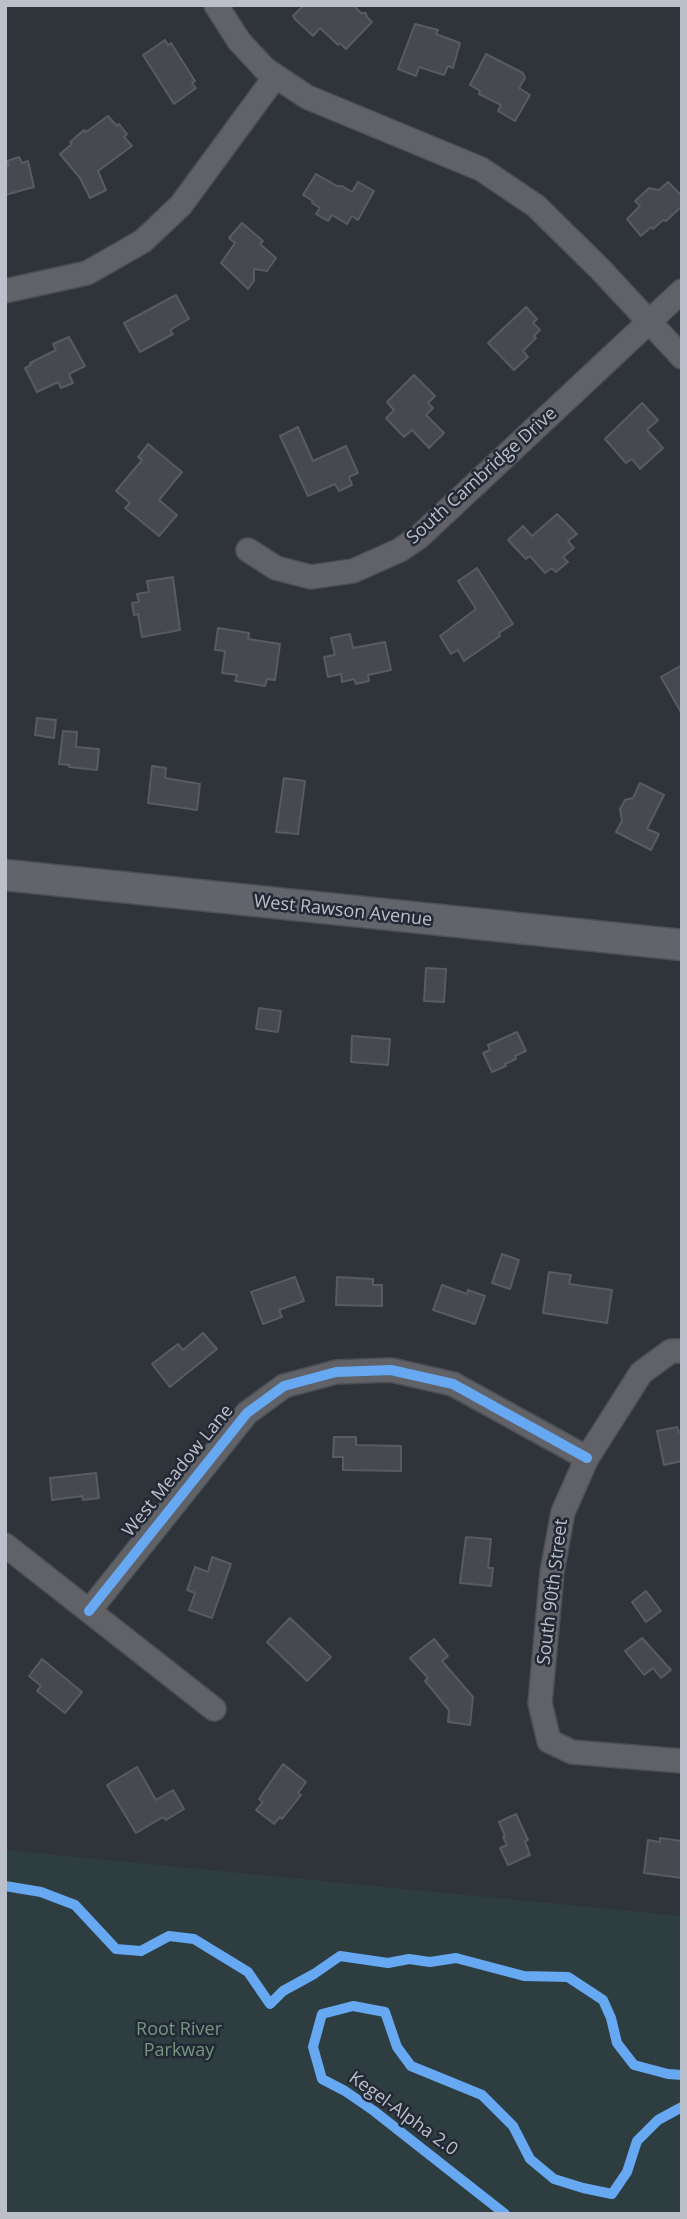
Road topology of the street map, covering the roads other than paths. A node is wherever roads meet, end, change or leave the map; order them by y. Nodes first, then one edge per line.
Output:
1 (216, 5) edge
2 (275, 77) junction
3 (5, 290) edge
4 (682, 291) edge
5 (649, 321) junction
6 (682, 357) edge
7 (248, 550) dead end
8 (5, 875) edge
9 (682, 945) edge
10 (676, 1351) edge
11 (587, 1458) junction
12 (5, 1545) edge
13 (89, 1611) junction
14 (215, 1709) dead end
15 (682, 1761) edge

1 - 2 street
2 - 3 street
2 - 5 street
4 - 5 street, South Cambridge Drive
5 - 6 street
5 - 7 street, South Cambridge Drive
8 - 9 main road, West Rawson Avenue
10 - 11 street, South 90th Street
11 - 13 street, West Meadow Lane
11 - 15 street, South 90th Street
12 - 13 street
13 - 14 street

